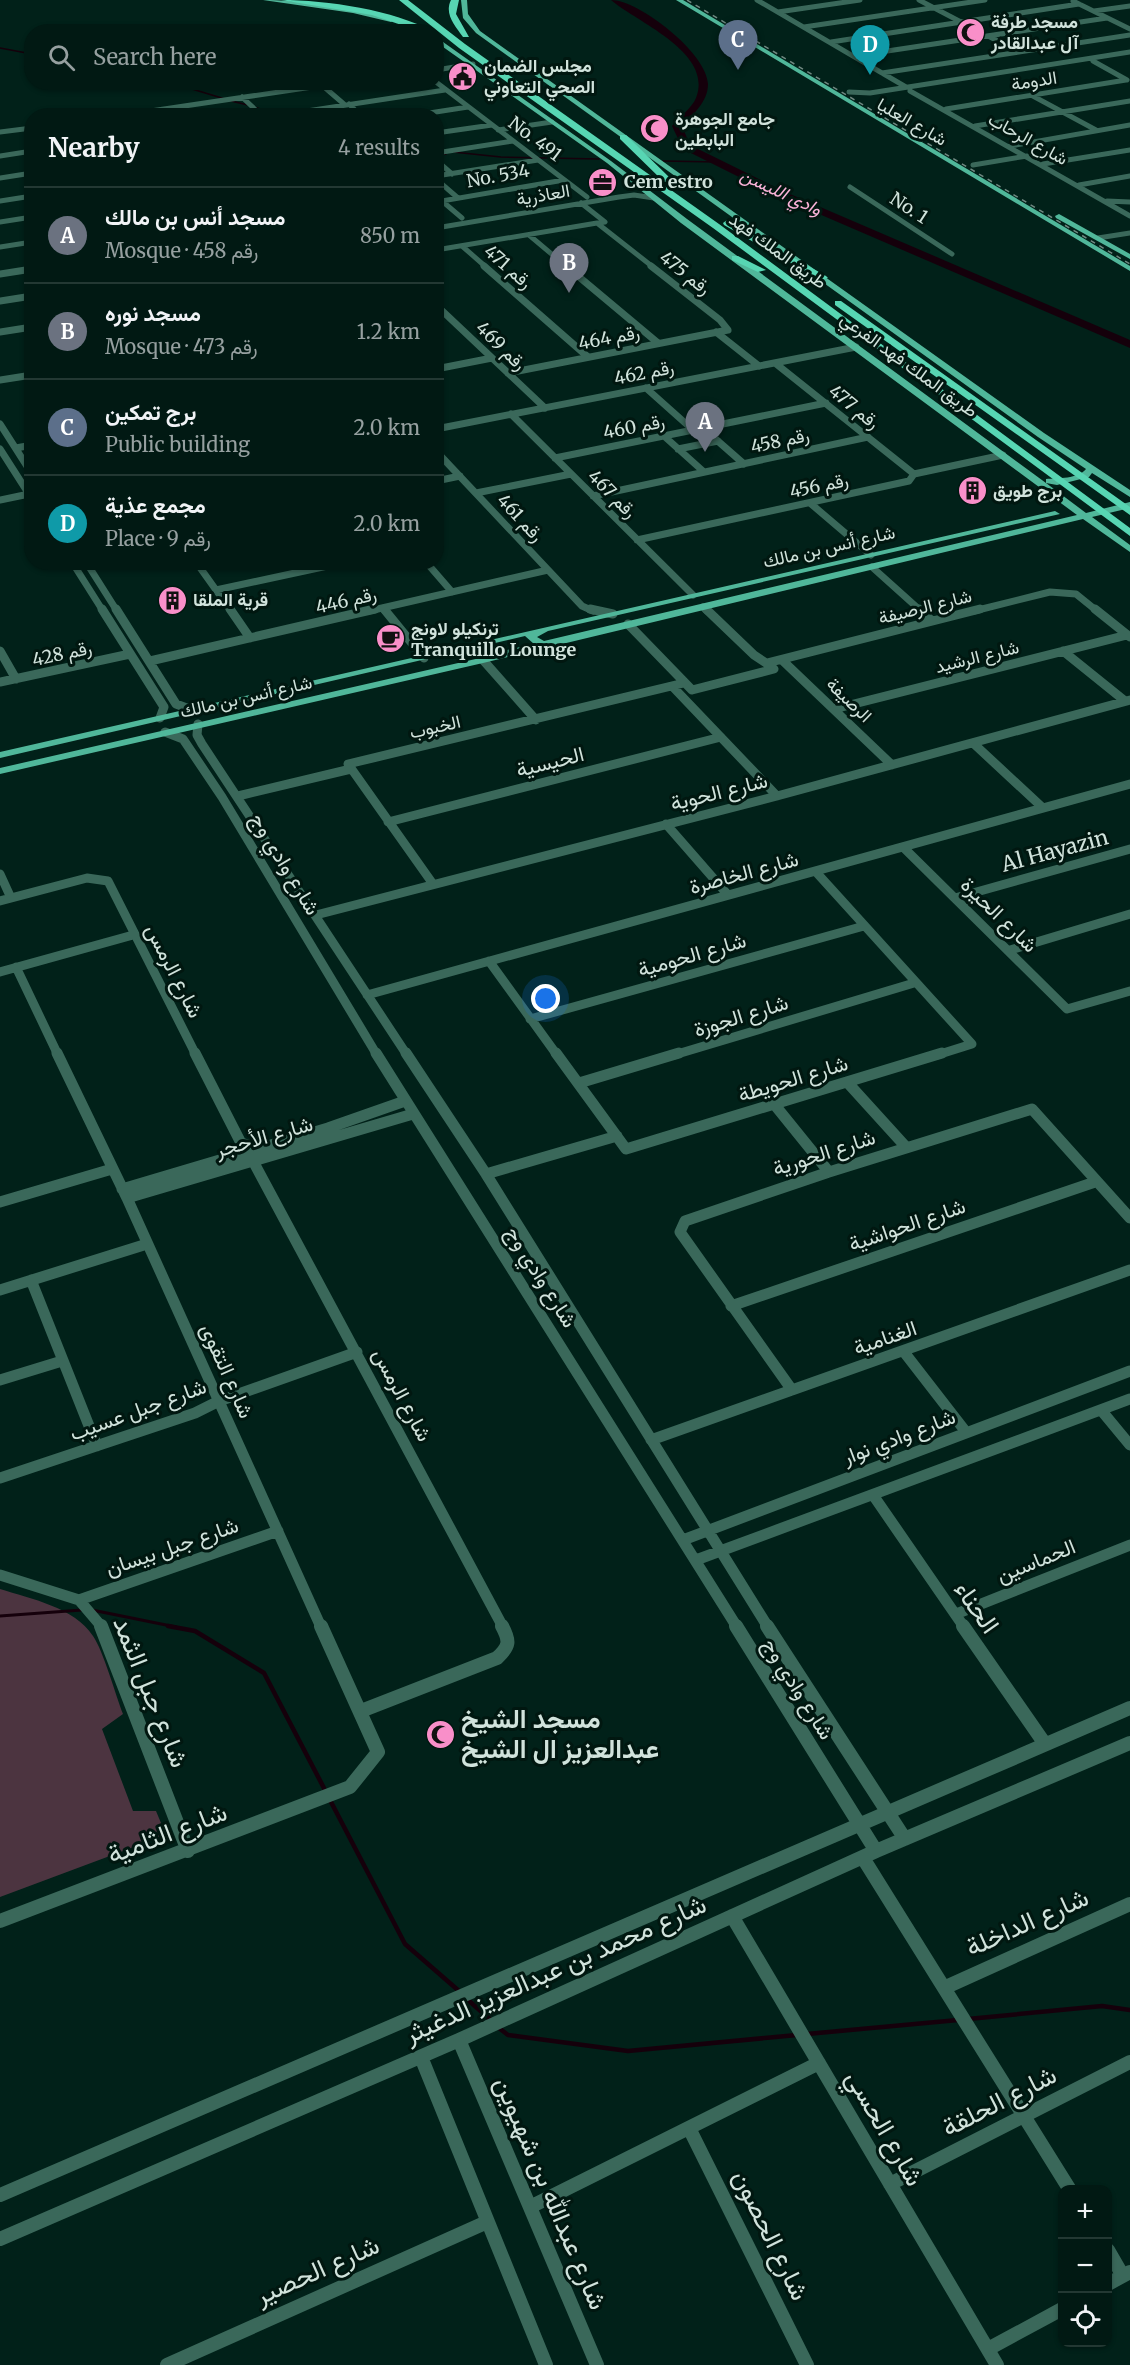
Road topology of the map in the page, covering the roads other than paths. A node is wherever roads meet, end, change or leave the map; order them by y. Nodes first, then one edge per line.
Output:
1 (266, 0) edge
2 (285, 0) edge
3 (403, 0) edge
4 (414, 0) edge
5 (455, 0) edge
6 (464, 0) edge
7 (679, 0) edge
8 (696, 0) edge
9 (757, 0) edge
10 (824, 0) edge
11 (860, 0) edge
12 (918, 0) edge
13 (985, 0) edge
14 (1070, 0) edge
15 (831, 4) junction
16 (1079, 4) junction
17 (1130, 6) edge
18 (933, 8) junction
19 (1094, 11) junction
20 (778, 12) junction
21 (1107, 18) junction
22 (961, 22) junction
23 (402, 24) edge
24 (406, 24) edge
25 (434, 24) edge
26 (804, 27) junction
27 (1130, 29) edge
28 (444, 32) edge
29 (466, 35) junction
30 (987, 36) junction
31 (1130, 36) edge
32 (444, 38) edge
33 (831, 42) junction
34 (444, 44) edge
35 (462, 46) junction
36 (1019, 52) junction
37 (1130, 54) edge
38 (854, 56) junction
39 (1093, 61) junction
40 (473, 64) junction
41 (444, 68) edge
42 (882, 73) junction
43 (1128, 80) edge
44 (908, 89) junction
45 (296, 90) edge
46 (328, 90) edge
47 (445, 90) joint
48 (849, 92) junction
49 (873, 94) junction
50 (1031, 95) junction
51 (242, 98) junction
52 (1130, 101) edge
53 (864, 102) junction
54 (347, 104) junction
55 (543, 104) junction
56 (468, 107) junction
57 (185, 108) edge
58 (253, 108) edge
59 (323, 108) edge
60 (352, 108) edge
61 (946, 109) junction
62 (444, 111) edge
63 (1064, 112) junction
64 (552, 122) junction
65 (1130, 124) edge
66 (492, 125) junction
67 (975, 126) junction
68 (24, 129) edge
69 (498, 130) junction
70 (1096, 130) junction
71 (0, 132) edge
72 (444, 133) edge
73 (623, 137) junction
74 (513, 141) junction
75 (1010, 146) junction
76 (1130, 150) edge
77 (444, 152) edge
78 (24, 154) edge
79 (0, 156) edge
80 (1027, 156) junction
81 (538, 160) junction
82 (609, 162) junction
83 (1043, 164) junction
84 (973, 165) junction
85 (444, 167) edge
86 (982, 170) dead end
87 (24, 174) edge
88 (452, 174) junction
89 (444, 176) edge
90 (1130, 176) edge
91 (0, 178) edge
92 (564, 180) junction
93 (632, 180) junction
94 (668, 180) junction
95 (1079, 184) junction
96 (444, 185) edge
97 (850, 188) dead end
98 (616, 195) junction
99 (24, 197) edge
100 (587, 197) junction
101 (458, 198) junction
102 (654, 198) junction
103 (444, 200) edge
104 (0, 201) edge
105 (1107, 201) junction
106 (1130, 202) edge
107 (581, 203) junction
108 (444, 205) edge
109 (1048, 209) dead end
110 (1130, 216) edge
111 (24, 218) edge
112 (462, 218) junction
113 (444, 221) edge
114 (0, 222) edge
115 (597, 223) junction
116 (727, 223) junction
117 (444, 227) edge
118 (1130, 233) edge
119 (529, 235) junction
120 (1098, 238) junction
121 (24, 243) edge
122 (462, 246) junction
123 (0, 247) edge
124 (444, 249) edge
125 (952, 254) dead end
126 (1130, 257) edge
127 (735, 258) junction
128 (1130, 269) edge
129 (24, 270) edge
130 (0, 274) edge
131 (823, 278) junction
132 (24, 291) edge
133 (0, 295) edge
134 (24, 297) edge
135 (0, 301) edge
136 (822, 305) junction
137 (444, 315) edge
138 (24, 328) edge
139 (0, 332) edge
140 (716, 332) junction
141 (658, 343) junction
142 (856, 347) junction
143 (588, 357) junction
144 (492, 358) junction
145 (775, 363) junction
146 (759, 366) junction
147 (444, 367) edge
148 (508, 373) junction
149 (24, 376) edge
150 (0, 380) edge
151 (646, 388) junction
152 (826, 403) junction
153 (544, 408) junction
154 (511, 414) junction
155 (0, 424) edge
156 (444, 427) edge
157 (703, 428) junction
158 (693, 430) junction
159 (664, 436) junction
160 (868, 437) junction
161 (718, 441) junction
162 (24, 446) edge
163 (15, 448) junction
164 (678, 449) junction
165 (1, 450) edge
166 (1003, 455) junction
167 (555, 458) junction
168 (444, 459) edge
169 (24, 462) edge
170 (744, 464) junction
171 (704, 472) junction
172 (1088, 472) junction
173 (571, 474) junction
174 (914, 474) junction
175 (460, 476) junction
176 (444, 479) edge
177 (1037, 479) junction
178 (1111, 480) junction
179 (24, 486) edge
180 (1130, 486) edge
181 (476, 493) junction
182 (1056, 493) junction
183 (1130, 495) edge
184 (593, 496) junction
185 (24, 497) edge
186 (0, 500) edge
187 (810, 503) junction
188 (1130, 506) edge
189 (1130, 512) edge
190 (1082, 513) junction
191 (970, 532) junction
192 (1130, 533) edge
193 (1113, 536) junction
194 (637, 540) junction
195 (980, 541) junction
196 (1130, 546) edge
197 (871, 555) junction
198 (872, 567) junction
199 (77, 570) edge
200 (91, 570) edge
201 (202, 570) edge
202 (309, 570) edge
203 (433, 570) edge
204 (548, 570) junction
205 (216, 590) junction
206 (452, 592) junction
207 (693, 595) junction
208 (582, 606) junction
209 (703, 607) junction
210 (383, 608) junction
211 (613, 614) junction
212 (931, 621) junction
213 (579, 622) junction
214 (628, 624) junction
215 (536, 632) junction
216 (1129, 636) edge
217 (250, 638) junction
218 (136, 640) junction
219 (123, 643) junction
220 (479, 645) junction
221 (543, 645) junction
222 (0, 651) edge
223 (1063, 651) junction
224 (130, 654) junction
225 (499, 656) junction
226 (424, 657) junction
227 (483, 660) junction
228 (782, 660) junction
229 (150, 661) junction
230 (767, 663) junction
231 (16, 679) junction
232 (0, 682) edge
233 (684, 683) junction
234 (672, 686) junction
235 (168, 693) junction
236 (157, 696) junction
237 (1128, 701) edge
238 (834, 709) junction
239 (192, 710) junction
240 (160, 718) junction
241 (536, 720) junction
242 (198, 724) junction
243 (165, 732) junction
244 (721, 737) junction
245 (973, 743) junction
246 (202, 744) junction
247 (189, 748) junction
248 (0, 755) edge
249 (892, 765) junction
250 (351, 769) junction
251 (0, 771) edge
252 (1130, 784) edge
253 (238, 796) junction
254 (777, 796) junction
255 (1043, 808) junction
256 (388, 822) junction
257 (666, 824) junction
258 (904, 848) junction
259 (1130, 849) edge
260 (816, 872) junction
261 (0, 874) edge
262 (433, 884) junction
263 (728, 895) junction
264 (11, 898) junction
265 (955, 898) junction
266 (0, 901) edge
267 (1130, 914) edge
268 (316, 915) junction
269 (864, 926) junction
270 (133, 935) junction
271 (1010, 950) junction
272 (489, 961) junction
273 (16, 967) junction
274 (0, 972) edge
275 (914, 982) junction
276 (1130, 991) edge
277 (367, 995) junction
278 (530, 1019) junction
279 (847, 1082) junction
280 (579, 1083) junction
281 (405, 1101) junction
282 (774, 1104) junction
283 (413, 1114) junction
284 (330, 1133) junction
285 (616, 1136) junction
286 (242, 1143) junction
287 (906, 1147) junction
288 (258, 1148) junction
289 (237, 1154) junction
290 (253, 1161) junction
291 (112, 1169) junction
292 (829, 1172) junction
293 (486, 1174) junction
294 (1095, 1182) junction
295 (124, 1194) junction
296 (0, 1202) edge
297 (1130, 1218) edge
298 (147, 1244) junction
299 (1130, 1270) edge
300 (31, 1280) junction
301 (0, 1290) edge
302 (730, 1306) junction
303 (357, 1352) junction
304 (904, 1352) junction
305 (62, 1361) junction
306 (1130, 1372) edge
307 (0, 1380) edge
308 (792, 1390) junction
309 (1130, 1399) edge
310 (219, 1401) junction
311 (1101, 1410) junction
312 (966, 1432) junction
313 (651, 1440) junction
314 (1130, 1445) edge
315 (97, 1446) junction
316 (0, 1478) edge
317 (873, 1495) junction
318 (278, 1531) junction
319 (706, 1531) junction
320 (683, 1540) junction
321 (1130, 1545) edge
322 (719, 1551) junction
323 (696, 1560) junction
324 (0, 1575) edge
325 (79, 1600) junction
326 (956, 1614) junction
327 (1130, 1708) edge
328 (361, 1711) junction
329 (1130, 1743) edge
330 (1045, 1744) junction
331 (350, 1787) joint
332 (888, 1812) junction
333 (859, 1825) junction
334 (905, 1839) junction
335 (188, 1851) junction
336 (870, 1855) junction
337 (1130, 1904) edge
338 (732, 1916) junction
339 (0, 1921) edge
340 (946, 1987) junction
341 (459, 2040) junction
342 (421, 2057) junction
343 (1130, 2062) edge
344 (819, 2063) junction
345 (1024, 2115) junction
346 (689, 2128) junction
347 (890, 2184) junction
348 (1067, 2185) edge
349 (3, 2190) edge
350 (532, 2206) junction
351 (488, 2222) junction
352 (0, 2239) edge
353 (1112, 2256) edge
354 (1127, 2274) edge
355 (1112, 2282) edge
356 (1058, 2311) edge
357 (988, 2349) junction
358 (167, 2365) edge
359 (546, 2365) edge
360 (597, 2365) edge
361 (807, 2365) edge
362 (997, 2365) edge

1 - 23 main road
2 - 24 highway
3 - 25 highway, طريق الملك فهد
4 - 29 highway, طريق الملك فهد
5 - 29 highway
6 - 73 main road, طريق الملك فهد الفرعي
7 - 128 main road, شارع العليا
8 - 48 main road, شارع العليا
9 - 20 street, شارع الرحاب
10 - 15 street
11 - 15 street
12 - 18 street
13 - 18 street
14 - 16 street
15 - 20 street
16 - 19 street
16 - 22 street
17 - 19 street
18 - 22 street
18 - 26 street
19 - 21 street
20 - 26 street, شارع الرحاب
21 - 27 street
21 - 30 street
22 - 33 street
26 - 33 street, شارع الرحاب
28 - 35 highway, طريق الملك فهد
29 - 94 highway, طريق الملك فهد
30 - 36 street
30 - 38 street
31 - 36 street
32 - 35 highway
33 - 38 street, شارع الرحاب
34 - 40 main road, طريق الملك فهد الفرعي
35 - 55 highway, طريق الملك فهد
36 - 42 street
37 - 39 street
37 - 44 street
38 - 42 street, شارع الرحاب
39 - 43 street
39 - 44 street
40 - 41 street
40 - 64 main road, طريق الملك فهد الفرعي
42 - 44 street, شارع الرحاب
43 - 50 street, الدومة
44 - 49 street
44 - 61 street, شارع الرحاب
45 - 51 street
46 - 54 street
47 - 54 street
47 - 56 street, No. 491
48 - 49 street
48 - 53 main road, شارع العليا
49 - 53 street
50 - 61 street, الدومة
50 - 63 street
51 - 57 street
51 - 58 street
52 - 63 street
53 - 84 main road, شارع العليا
54 - 59 street
54 - 60 street
55 - 82 highway
55 - 136 highway, طريق الملك فهد
56 - 62 street
56 - 66 street, No. 491
61 - 67 street, شارع الرحاب
63 - 67 street
63 - 70 street
64 - 69 street
64 - 82 main road, طريق الملك فهد الفرعي
65 - 70 street
66 - 69 street, No. 491
66 - 72 street
67 - 75 street, شارع الرحاب
68 - 71 street
69 - 74 street, No. 491
70 - 75 street
73 - 94 highway
73 - 131 main road, طريق الملك فهد الفرعي
74 - 77 street
74 - 81 street, No. 491
75 - 80 street, شارع الرحاب
76 - 83 street
78 - 79 street
80 - 83 street, شارع الرحاب
80 - 84 street
81 - 88 street
81 - 92 street, No. 491
82 - 93 main road, طريق الملك فهد الفرعي
83 - 95 street, شارع الرحاب
84 - 86 main road, شارع العليا
85 - 88 street
87 - 91 street
88 - 89 street
90 - 95 street
92 - 100 street, No. 491
92 - 101 street, No. 534
93 - 98 street, العاذرية
93 - 102 main road, طريق الملك فهد الفرعي
94 - 116 highway, طريق الملك فهد
95 - 105 street, شارع الرحاب
96 - 101 street
97 - 125 street, No. 1
98 - 100 street, العاذرية
98 - 102 street, العاذرية
98 - 107 street, العاذرية
99 - 104 street
100 - 112 street, العاذرية
101 - 103 street, No. 534
102 - 127 main road, طريق الملك فهد الفرعي
105 - 106 street
105 - 110 street, شارع الرحاب
107 - 115 street, رقم 475
107 - 117 street, العاذرية
108 - 112 street
109 - 120 main road
111 - 114 street
112 - 113 street, العاذرية
115 - 119 street
115 - 140 street, رقم 475
116 - 131 highway
116 - 189 highway, طريق الملك فهد
118 - 120 street
119 - 122 street
119 - 141 street
120 - 126 main road
121 - 123 street
122 - 124 street
122 - 143 street, رقم 471
127 - 136 highway
127 - 142 main road, طريق الملك فهد الفرعي
129 - 130 street
131 - 172 main road, طريق الملك فهد الفرعي
132 - 133 street
134 - 135 street
136 - 192 highway, طريق الملك فهد
137 - 144 street, رقم 469
138 - 139 street
140 - 141 street, رقم 464
140 - 146 street
141 - 143 street, رقم 464
142 - 145 street, رقم 462
142 - 166 main road, طريق الملك فهد الفرعي
143 - 148 street, رقم 464
144 - 147 street
144 - 148 street, رقم 469
145 - 146 street, رقم 462
145 - 152 street, رقم 477
146 - 151 street, رقم 462
148 - 153 street, رقم 469
149 - 150 street
151 - 153 street, رقم 462
151 - 158 street
152 - 157 street, رقم 460
152 - 160 street, رقم 477
153 - 154 street, رقم 462
154 - 156 street, رقم 462
154 - 167 street, رقم 467
155 - 163 street
157 - 158 street, رقم 460
157 - 161 street
158 - 159 street, رقم 460
159 - 164 street
159 - 167 street, رقم 460
160 - 170 street, رقم 458
160 - 174 street, رقم 477
161 - 164 street
161 - 170 street
162 - 163 street
163 - 169 street
164 - 171 street
165 - 179 street
166 - 174 street, رقم 456
166 - 177 main road, طريق الملك فهد الفرعي
167 - 173 street, رقم 467
168 - 175 street, رقم 461
170 - 171 street, رقم 458
171 - 184 street, رقم 458
172 - 177 main road
172 - 178 main road, طريق الملك فهد الفرعي
173 - 181 street
173 - 184 street, رقم 467
174 - 187 street, رقم 456
175 - 176 street
175 - 181 street, رقم 461
177 - 182 main road, طريق الملك فهد الفرعي
178 - 180 main road
178 - 183 main road, طريق الملك فهد الفرعي
181 - 204 street, رقم 461
182 - 190 main road, طريق الملك فهد الفرعي
182 - 191 main road
183 - 190 main road, شارع أنس بن مالك
184 - 194 street, رقم 467
185 - 186 street
187 - 194 street, رقم 456
187 - 197 street
188 - 190 main road, شارع أنس بن مالك
190 - 191 main road, شارع أنس بن مالك
190 - 193 main road, طريق الملك فهد الفرعي
190 - 195 main road, شارع أنس بن مالك
191 - 197 main road, شارع أنس بن مالك
193 - 195 main road
193 - 196 main road, طريق الملك فهد الفرعي
194 - 207 street, رقم 467
195 - 198 main road, شارع أنس بن مالك
197 - 207 main road, شارع أنس بن مالك
198 - 209 main road, شارع أنس بن مالك
198 - 212 street
199 - 219 street
200 - 218 street
201 - 205 street
202 - 205 street
203 - 206 street
204 - 206 street, رقم 446
204 - 208 street, رقم 461
205 - 217 street
206 - 210 street, رقم 446
207 - 211 main road, شارع أنس بن مالك
208 - 211 street
208 - 213 street
209 - 214 main road, شارع أنس بن مالك
209 - 230 street
210 - 217 street, رقم 446
210 - 226 street
211 - 213 main road, شارع أنس بن مالك
212 - 216 street, شارع الرصيفة
212 - 228 street, شارع الرصيفة
213 - 215 main road, شارع أنس بن مالك
214 - 221 main road, شارع أنس بن مالك
214 - 233 street
215 - 220 main road, شارع أنس بن مالك
215 - 221 main road
216 - 223 street, شارع الرشيد
217 - 229 street, رقم 446
218 - 219 street
218 - 229 street
219 - 224 street
220 - 225 main road, شارع أنس بن مالك
220 - 226 main road, شارع أنس بن مالك
221 - 225 main road, شارع أنس بن مالك
222 - 231 street
223 - 237 street
223 - 238 street, شارع الرشيد
224 - 231 street, رقم 428
224 - 236 street
225 - 227 main road, شارع أنس بن مالك
226 - 239 main road, شارع أنس بن مالك
227 - 241 street
227 - 242 main road, شارع أنس بن مالك
228 - 230 street, شارع الرصيفة
228 - 238 street, الرصيفة
229 - 235 street
230 - 233 street, الخبوب
231 - 232 street, رقم 428
233 - 234 street, الخبوب
234 - 241 street, الخبوب
234 - 244 street
235 - 236 street
235 - 239 street
236 - 240 street
237 - 245 street, شارع الحوية
238 - 249 street, الرصيفة
239 - 240 main road, شارع أنس بن مالك
240 - 248 main road, شارع أنس بن مالك
241 - 250 street, الخبوب
242 - 243 main road, شارع أنس بن مالك
242 - 246 street, شارع وادي وج
243 - 247 street, شارع وادي وج
243 - 251 main road, شارع أنس بن مالك
244 - 254 street
244 - 256 street, الحيسية
245 - 249 street, شارع الحوية
245 - 255 street
246 - 247 street
246 - 253 street, شارع وادي وج
247 - 281 street, شارع وادي وج
249 - 254 street, شارع الحوية
250 - 253 street
250 - 256 street
252 - 255 street, شارع الخاصرة
253 - 268 street, شارع وادي وج
254 - 257 street, شارع الحوية
255 - 258 street, شارع الخاصرة
256 - 262 street
257 - 262 street, شارع الحوية
257 - 263 street
258 - 260 street, شارع الخاصرة
258 - 265 street, شارع الحيرة
259 - 265 street, Al Hayazin
260 - 263 street, شارع الخاصرة
260 - 269 street, شارع الحويطة
261 - 264 street
262 - 268 street, شارع الحوية
263 - 272 street, شارع الخاصرة
264 - 266 street
264 - 270 street, شارع الرمس
265 - 271 street, شارع الحيرة
267 - 271 street
268 - 277 street, شارع وادي وج
269 - 275 street, شارع الحويطة
269 - 278 street, شارع الحومية
270 - 273 street
270 - 286 street, شارع الرمس
271 - 276 street, شارع الحيرة
272 - 277 street, شارع الخاصرة
272 - 278 street
273 - 274 street
273 - 291 street, شارع التقوى
275 - 279 street, شارع الحويطة
275 - 280 street, شارع الجوزة
277 - 293 street, شارع وادي وج
278 - 280 street
279 - 282 street, شارع الحويطة
279 - 287 street
280 - 285 street
281 - 283 street, شارع وادي وج
281 - 284 street, شارع الأحجر
282 - 285 street, شارع الحويطة
282 - 292 street
283 - 284 street, شارع الأحجر
283 - 320 street, شارع وادي وج
284 - 288 street, شارع الأحجر
284 - 290 street, شارع الأحجر
285 - 293 street
286 - 288 street
286 - 289 street
287 - 292 street, شارع الحورية
287 - 294 street, شارع الحورية
288 - 289 street, شارع الأحجر
289 - 295 street, شارع الأحجر
290 - 295 street, شارع الأحجر
290 - 303 street, شارع الرمس
291 - 295 street, شارع التقوى
291 - 296 street
292 - 302 street, شارع الحورية
293 - 313 street, شارع وادي وج
294 - 297 street, شارع الحورية
294 - 302 street, شارع الحواشية
295 - 298 street, شارع التقوى
298 - 300 street
298 - 310 street, شارع التقوى
299 - 304 street, الغنامية
300 - 301 street
300 - 305 street
302 - 308 street, شارع الحورية
303 - 310 street, شارع جبل عسيب
303 - 328 street, شارع الرمس
304 - 308 street, الغنامية
304 - 312 street
305 - 307 street
305 - 315 street
306 - 312 street, شارع وادي نوار
308 - 313 street, الغنامية
309 - 311 street
310 - 315 street, شارع جبل عسيب
310 - 318 street, شارع التقوى
311 - 314 street
311 - 317 street
312 - 319 street, شارع وادي نوار
313 - 319 street, شارع وادي وج
315 - 316 street, شارع جبل عسيب
317 - 322 street
317 - 326 street, الحناء
318 - 325 street, شارع جبل بيسان
318 - 328 street, شارع التقوى
319 - 320 street, شارع وادي نوار
319 - 322 street, شارع وادي وج
320 - 323 street, شارع وادي وج
321 - 326 street, الحماسين
322 - 323 street
322 - 332 street, شارع وادي وج
323 - 333 street, شارع وادي وج
324 - 325 street, شارع جبل الثمد
325 - 335 street, شارع جبل الثمد
326 - 330 street, الحناء
327 - 330 street, شارع محمد بن عبدالعزيز الدغيثر
328 - 331 street, شارع التقوى
329 - 334 street, شارع محمد بن عبدالعزيز الدغيثر
330 - 332 street, شارع محمد بن عبدالعزيز الدغيثر
331 - 335 street, شارع الثامية
332 - 333 street, شارع محمد بن عبدالعزيز الدغيثر
332 - 334 street, شارع وادي وج
333 - 336 street, شارع وادي وج
333 - 349 street, شارع محمد بن عبدالعزيز الدغيثر
334 - 336 street, شارع محمد بن عبدالعزيز الدغيثر
335 - 339 street, شارع الثامية
336 - 338 street, شارع محمد بن عبدالعزيز الدغيثر
336 - 340 street
337 - 340 street, شارع الداخلة
338 - 341 street, شارع محمد بن عبدالعزيز الدغيثر
338 - 344 street, شارع الحسي
340 - 345 street
341 - 342 street, شارع محمد بن عبدالعزيز الدغيثر
341 - 350 street, شارع عبدالله بن شهيوين
342 - 351 street
342 - 352 street, شارع محمد بن عبدالعزيز الدغيثر
343 - 345 street, شارع الحلقة
344 - 346 street
344 - 347 street, شارع الحسي
345 - 347 street, شارع الحلقة
345 - 348 street
346 - 350 street
346 - 361 street, شارع الحصون
347 - 357 street, شارع الحسي
350 - 360 street, شارع عبدالله بن شهيوين
351 - 358 street, شارع الحصير
351 - 359 street
353 - 354 street
354 - 355 street
356 - 357 street
357 - 362 street, شارع الحسي

